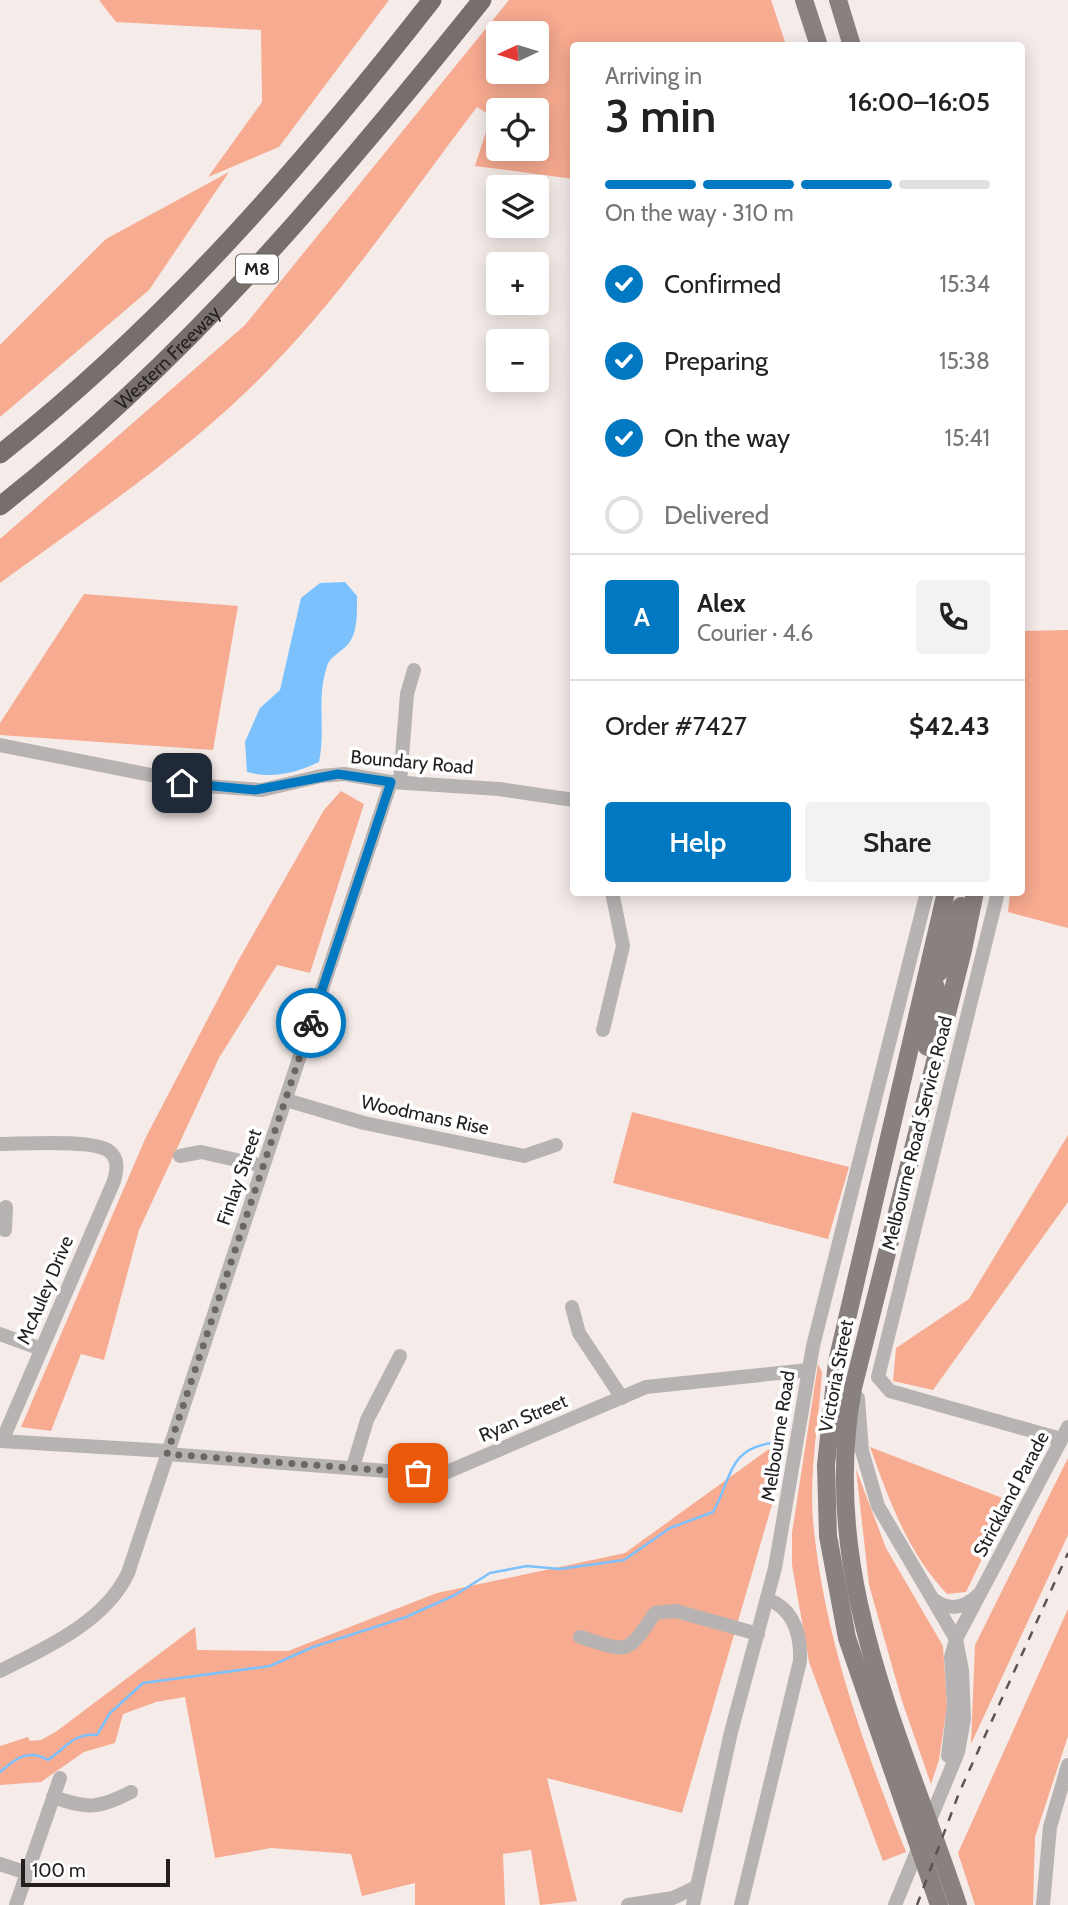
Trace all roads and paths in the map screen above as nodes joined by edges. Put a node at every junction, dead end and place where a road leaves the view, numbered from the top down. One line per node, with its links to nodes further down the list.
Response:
1 (432, 0): 7 (highway, Western Freeway / M8)
2 (482, 0): 8 (highway, Western Freeway / M8)
3 (804, 0): 5 (main road)
4 (838, 0): 6 (main road)
5 (818, 42)
6 (851, 42)
7 (0, 454)
8 (0, 506)
9 (414, 670): 11 (street, Finlay Street)
10 (0, 745): 11 (street, Boundary Road)
11 (396, 782): 12 (street, Boundary Road); 21 (street, Finlay Street)
12 (570, 799)
13 (613, 896): 20 (street)
14 (927, 896): 19 (street, Melbourne Road)
15 (945, 896): 19 (main road, Victoria Street)
16 (963, 896): 19 (main road)
17 (974, 896): 26 (main road, Victoria Street)
18 (997, 896): 34 (street, Melbourne Road Service Road)
19 (918, 975): 26 (main road); 32 (street, Melbourne Road); 61 (main road, Victoria Street)
20 (603, 1030)
21 (286, 1100): 23 (street, Woodmans Rise); 25 (street, Finlay Street)
22 (0, 1144): 30 (street, McAuley Drive)
23 (556, 1144)
24 (180, 1156): 25 (street)
25 (263, 1166): 36 (street, Finlay Street)
26 (874, 1296): 29 (main road, Victoria Street)
27 (572, 1307): 33 (street)
28 (0, 1334): 30 (street)
29 (862, 1348): 39 (street); 55 (main road, Victoria Street)
30 (41, 1349): 35 (street, McAuley Drive)
31 (400, 1356): 37 (street)
32 (808, 1370): 33 (street, Ryan Street); 40 (street, Melbourne Road)
33 (622, 1398): 37 (street, Ryan Street)
34 (1065, 1433): 38 (street, Strickland Parade)
35 (1, 1441): 36 (street, Ryan Street)
36 (167, 1453): 37 (street, Ryan Street); 45 (street, Finlay Street)
37 (353, 1467)
38 (985, 1584): 39 (street); 43 (street, Strickland Parade); 44 (street, Strickland Parade)
39 (928, 1593): 43 (street)
40 (767, 1599): 41 (street, Melbourne Road); 59 (street)
41 (758, 1634): 42 (street); 53 (street, Melbourne Road)
42 (580, 1637)
43 (956, 1639): 44 (street, Strickland Parade); 50 (street, Strickland Parade)
44 (962, 1670): 50 (street, Strickland Parade)
45 (0, 1671)
46 (1068, 1765): 62 (street)
47 (60, 1778): 49 (street)
48 (131, 1792): 49 (street)
49 (53, 1797): 52 (street)
50 (937, 1802): 60 (street, Strickland Parade)
51 (0, 1864): 52 (street)
52 (27, 1873): 56 (street)
53 (696, 1887): 54 (street); 58 (street, Melbourne Road)
54 (672, 1902): 57 (street)
55 (957, 1904)
56 (16, 1905)
57 (628, 1905)
58 (693, 1905)
59 (741, 1905)
60 (895, 1905)
61 (939, 1905)
62 (1043, 1905)

